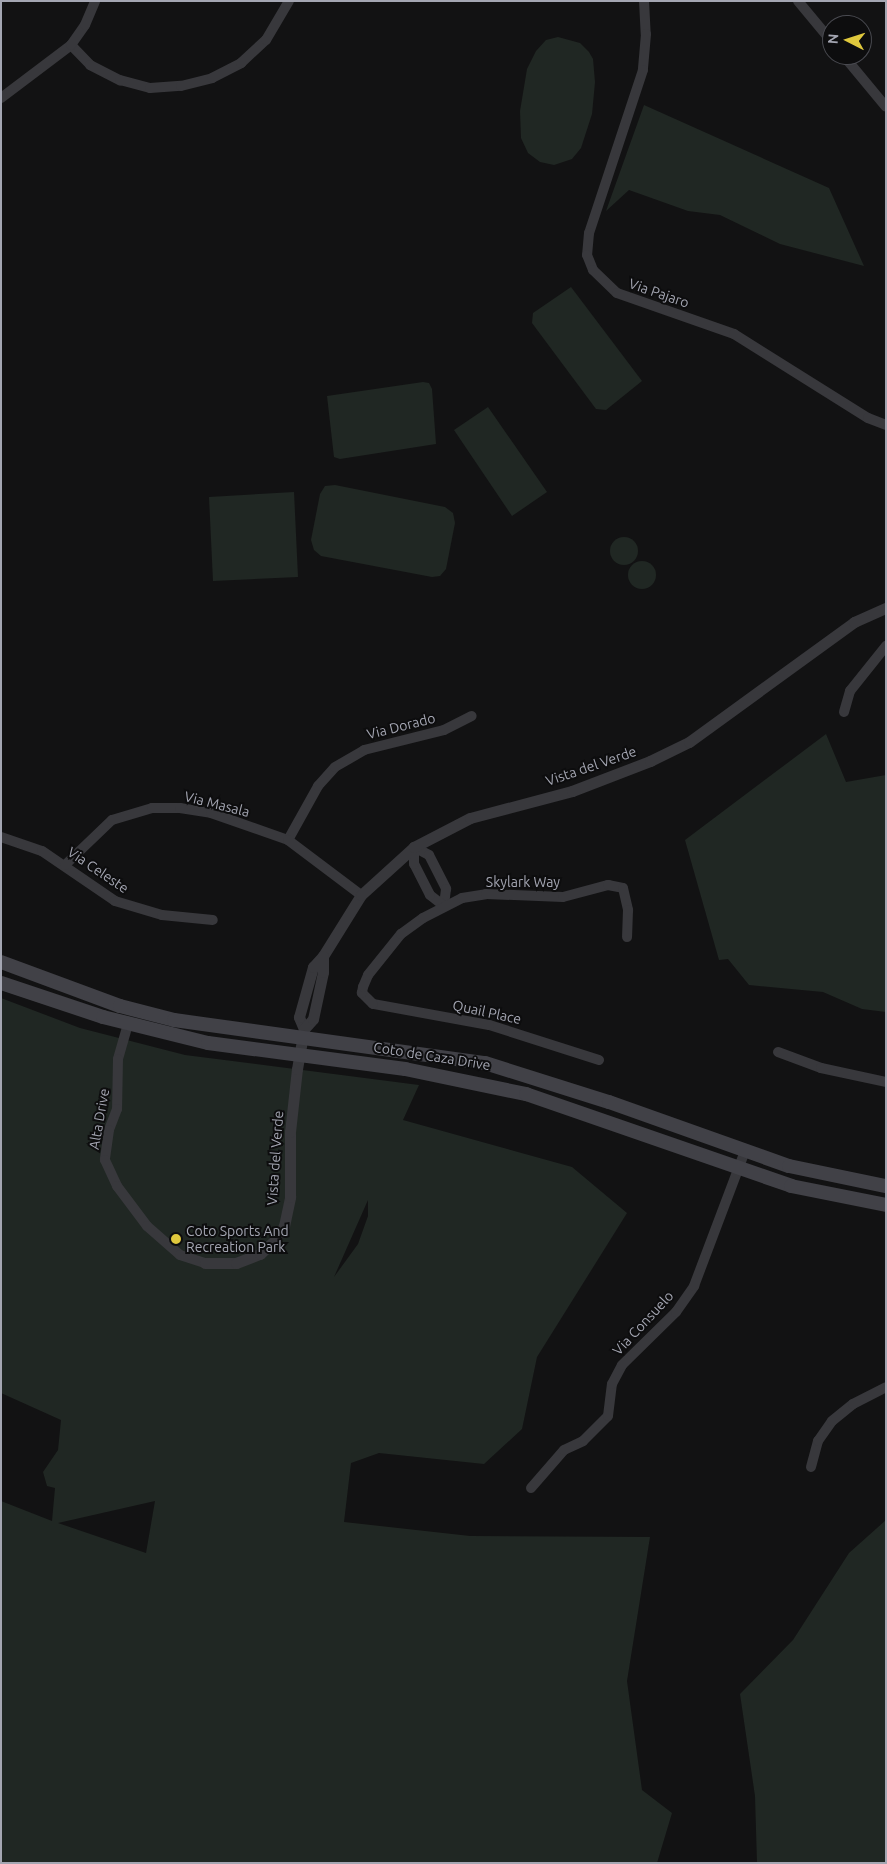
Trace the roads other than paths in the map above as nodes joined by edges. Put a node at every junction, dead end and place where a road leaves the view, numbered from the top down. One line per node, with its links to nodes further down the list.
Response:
1 (95, 1): 6 (street)
2 (289, 1): 6 (street)
3 (644, 1): 10 (street, Via Pajaro)
4 (798, 1): 5 (street)
5 (822, 30)
6 (71, 45): 8 (street)
7 (851, 65): 9 (street)
8 (1, 98)
9 (886, 107)
10 (886, 424)
11 (886, 608): 17 (street, Vista del Verde)
12 (886, 646): 13 (street)
13 (844, 712)
14 (472, 716): 16 (street, Via Dorado)
15 (1, 837): 18 (street, Via Celeste)
16 (288, 840): 18 (street, Via Masala); 19 (street, Via Masala)
17 (414, 847): 19 (street, Vista del Verde); 20 (street); 20 (street)
18 (65, 865): 21 (street, Via Celeste)
19 (361, 895): 27 (street, Vista del Verde)
20 (444, 906): 22 (street, Skylark Way); 25 (street, Skylark Way)
21 (212, 920)
22 (627, 937)
23 (1, 962): 27 (main road, Coto de Caza Drive)
24 (1, 983): 26 (main road, Coto de Caza Drive)
25 (367, 1000): 30 (street, Quail Place)
26 (128, 1024): 29 (main road, Coto de Caza Drive); 36 (street, Alta Drive)
27 (303, 1034): 29 (street, Vista del Verde); 32 (main road, Coto de Caza Drive)
28 (778, 1052): 31 (street)
29 (299, 1056): 33 (main road, Coto de Caza Drive); 36 (street, Vista del Verde)
30 (599, 1060)
31 (886, 1082)
32 (745, 1151): 33 (street, Via Consuelo); 34 (main road, Coto de Caza Drive)
33 (738, 1169): 35 (main road, Coto de Caza Drive); 39 (street, Via Consuelo)
34 (886, 1186)
35 (886, 1205)
36 (205, 1263)
37 (886, 1387): 38 (street)
38 (811, 1467)
39 (531, 1488)

